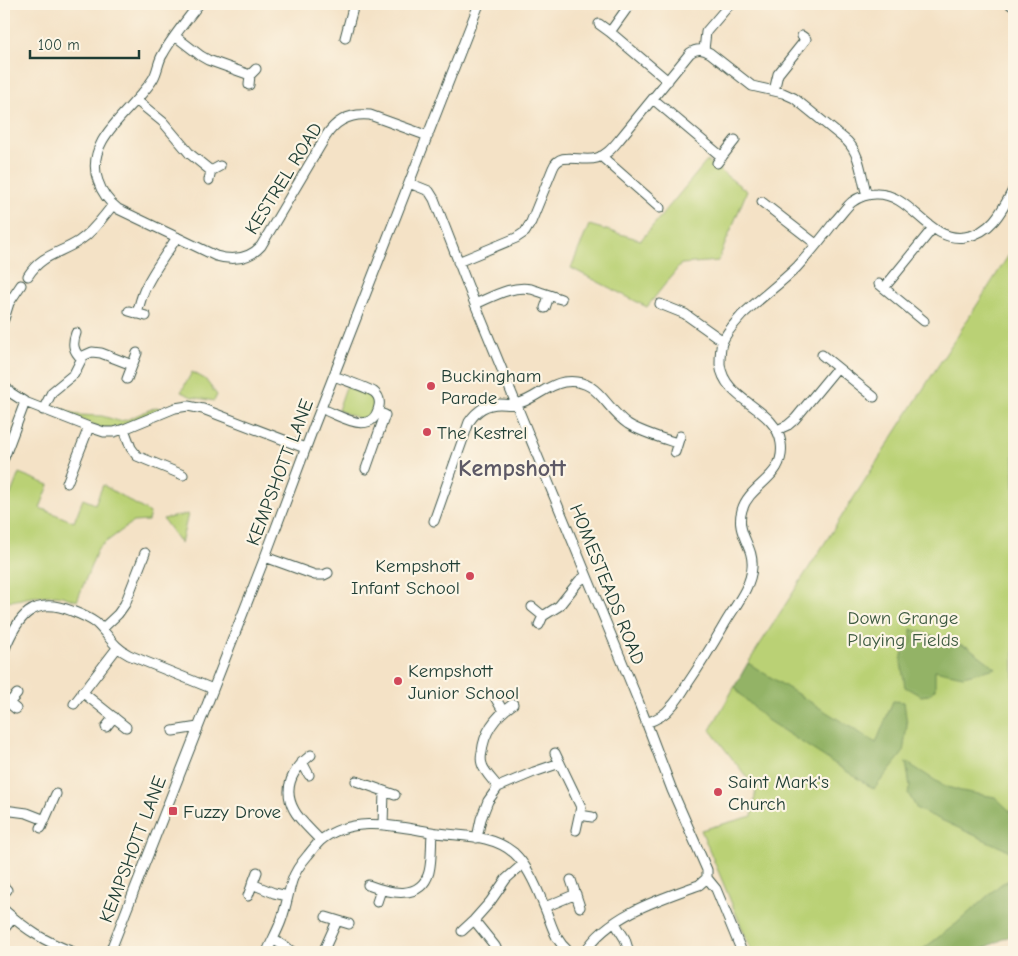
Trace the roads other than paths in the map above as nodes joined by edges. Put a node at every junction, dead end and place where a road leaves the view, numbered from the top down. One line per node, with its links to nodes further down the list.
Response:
1 (199, 4): 10 (street, KESTREL ROAD)
2 (354, 4): 12 (street)
3 (479, 4): 19 (street, KEMPSHOTT LANE)
4 (630, 4): 9 (street)
5 (730, 4): 13 (street)
6 (1010, 4): 7 (street)
7 (1014, 7)
8 (599, 24): 9 (street)
9 (610, 32): 14 (street)
10 (175, 36): 15 (street); 18 (street, KESTREL ROAD)
11 (802, 36): 16 (street)
12 (345, 39)
13 (704, 50): 14 (street); 16 (street)
14 (668, 81): 17 (street)
15 (249, 85)
16 (774, 91): 25 (street)
17 (652, 99): 20 (street); 21 (street)
18 (136, 100): 22 (street); 27 (street, KESTREL ROAD)
19 (428, 136): 23 (street, KEMPSHOTT LANE); 30 (street, KESTREL ROAD)
20 (735, 140)
21 (601, 156): 28 (street); 32 (street)
22 (220, 166)
23 (409, 183): 32 (street, HOMESTEADS ROAD); 50 (street, KEMPSHOTT LANE)
24 (1014, 188): 29 (street)
25 (867, 195): 29 (street); 31 (street)
26 (762, 201): 31 (street)
27 (113, 205): 30 (street, KESTREL ROAD); 33 (street)
28 (661, 208)
29 (933, 228): 42 (street)
30 (177, 238): 40 (street)
31 (816, 244): 44 (street)
32 (458, 262): 37 (street, HOMESTEADS ROAD)
33 (28, 276)
34 (21, 286): 41 (street)
35 (549, 296): 36 (street); 37 (street); 38 (street)
36 (561, 300)
37 (475, 304): 55 (street, HOMESTEADS ROAD)
38 (545, 308)
39 (663, 308): 44 (street)
40 (146, 316)
41 (4, 319)
42 (924, 322)
43 (76, 333): 47 (street)
44 (723, 341): 61 (street)
45 (137, 353): 48 (street)
46 (822, 355): 49 (street)
47 (82, 358): 48 (street); 56 (street)
48 (132, 365): 51 (street)
49 (837, 368): 53 (street); 61 (street)
50 (334, 376): 58 (street); 63 (street, KEMPSHOTT LANE)
51 (127, 379)
52 (4, 385): 54 (street)
53 (868, 396)
54 (25, 402): 56 (street); 64 (street)
55 (517, 404): 62 (street); 70 (street); 74 (street, HOMESTEADS ROAD)
56 (44, 410): 59 (street)
57 (327, 411): 58 (street)
58 (377, 412): 65 (street)
59 (89, 427): 60 (street); 69 (street)
60 (124, 429): 63 (street); 66 (street)
61 (777, 430): 91 (street)
62 (677, 444)
63 (306, 448): 72 (street, KEMPSHOTT LANE)
64 (4, 458)
65 (366, 469)
66 (171, 471): 67 (street); 68 (street)
67 (183, 475)
68 (168, 481)
69 (67, 483)
70 (434, 521)
71 (145, 553): 78 (street)
72 (265, 557): 73 (street); 82 (street, KEMPSHOTT LANE)
73 (328, 573)
74 (586, 576): 76 (street); 91 (street, HOMESTEADS ROAD)
75 (532, 607): 76 (street)
76 (543, 616): 77 (street)
77 (539, 625)
78 (102, 629): 79 (street); 80 (street)
79 (6, 636): 81 (street)
80 (117, 648): 82 (street); 83 (street)
81 (4, 651)
82 (212, 689): 94 (street, KEMPSHOTT LANE)
83 (82, 692): 87 (street); 90 (street)
84 (17, 694): 86 (street)
85 (496, 699): 89 (street)
86 (10, 704)
87 (74, 704)
88 (513, 704): 89 (street)
89 (503, 711): 102 (street)
90 (114, 717): 92 (street); 93 (street)
91 (646, 723): 116 (street, HOMESTEADS ROAD)
92 (106, 727)
93 (126, 727)
94 (198, 727): 95 (street); 138 (street, KEMPSHOTT LANE)
95 (173, 731)
96 (555, 752): 99 (street)
97 (311, 755): 98 (street)
98 (302, 762): 100 (street); 113 (street)
99 (560, 764): 102 (street); 107 (street)
100 (309, 775)
101 (356, 781): 103 (street)
102 (498, 787): 112 (street)
103 (384, 792): 105 (street); 109 (street)
104 (56, 794): 106 (street)
105 (395, 795)
106 (4, 810)
107 (580, 816): 108 (street); 110 (street)
108 (592, 817)
109 (383, 825): 111 (street); 113 (street)
110 (576, 830)
111 (432, 833): 112 (street); 120 (street)
112 (477, 838): 114 (street)
113 (320, 840): 123 (street)
114 (523, 864): 125 (street); 130 (street)
115 (257, 872): 118 (street)
116 (707, 878): 132 (street); 146 (street, HOMESTEADS ROAD)
117 (571, 880): 121 (street)
118 (252, 884): 122 (street); 123 (street)
119 (368, 886): 120 (street)
120 (381, 890): 124 (street)
121 (576, 894): 125 (street); 126 (street)
122 (248, 896)
123 (288, 896): 136 (street)
124 (378, 902)
125 (545, 907): 143 (street)
126 (580, 907)
127 (4, 910): 129 (street)
128 (326, 917): 131 (street)
129 (13, 918): 134 (street); 137 (street)
130 (474, 920): 135 (street); 142 (street)
131 (337, 921): 133 (street); 141 (street)
132 (615, 923): 144 (street); 145 (street)
133 (349, 924)
134 (4, 929)
135 (462, 930)
136 (273, 939): 139 (street); 140 (street)
137 (73, 952)
138 (110, 952)
139 (267, 952)
140 (293, 952)
141 (323, 952)
142 (498, 952)
143 (569, 952)
144 (585, 952)
145 (629, 952)
146 (742, 952)

